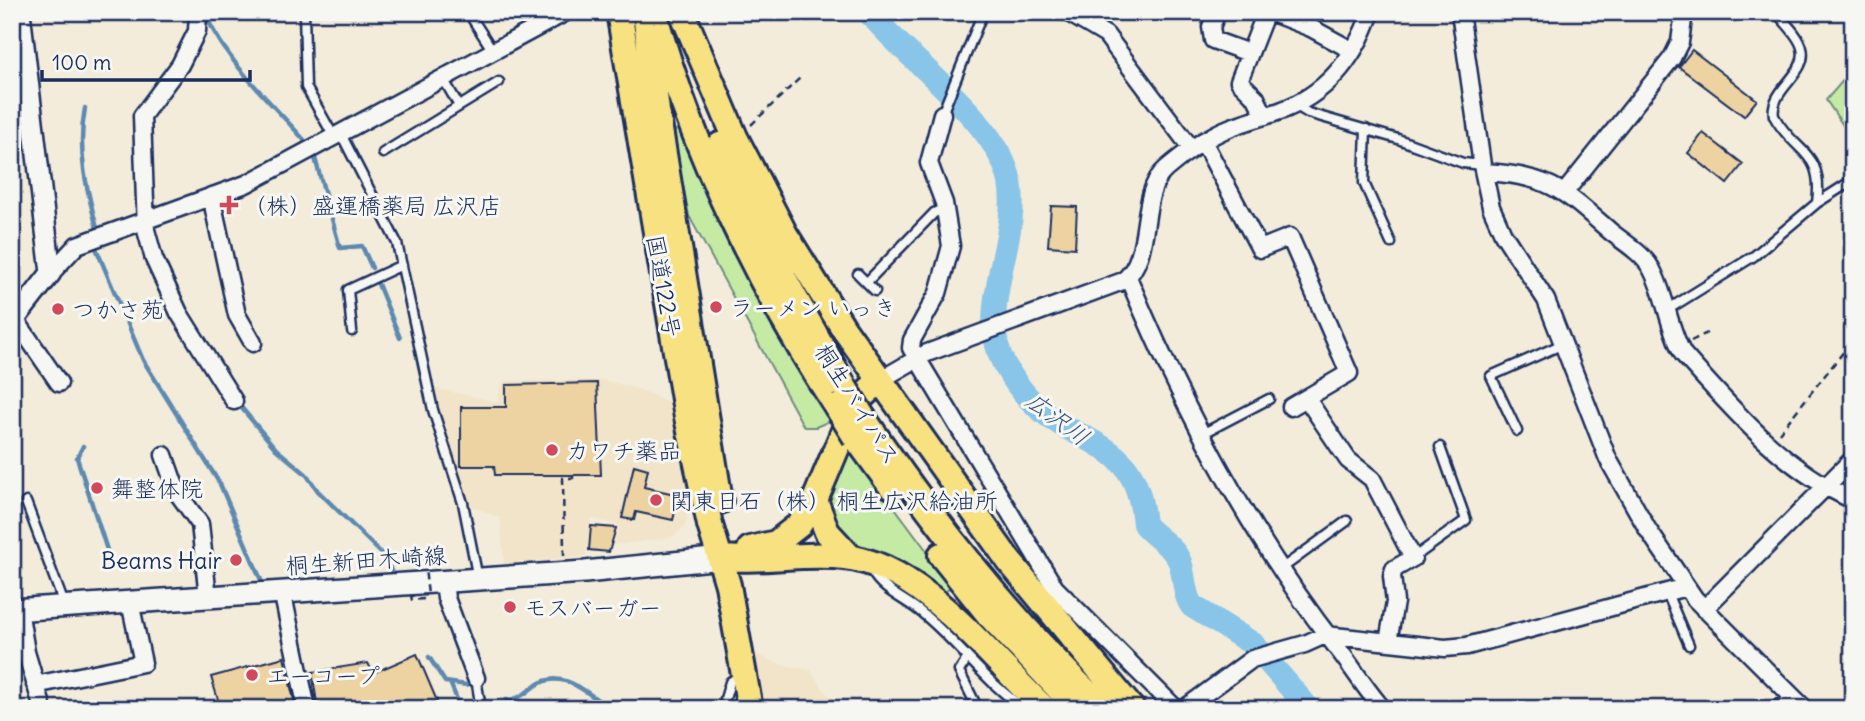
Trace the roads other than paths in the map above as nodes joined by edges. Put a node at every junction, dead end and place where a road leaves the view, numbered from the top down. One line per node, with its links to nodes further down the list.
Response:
1 (20, 12): 23 (street)
2 (198, 12): 42 (street)
3 (304, 12): 33 (lane)
4 (468, 12): 21 (lane)
5 (566, 12): 21 (street)
6 (619, 12): 26 (highway, 国道122号)
7 (629, 12): 26 (highway)
8 (645, 12): 73 (highway, 国道122号)
9 (654, 12): 30 (highway, 桐生バイパス)
10 (672, 12): 30 (highway, 桐生バイパス)
11 (682, 12): 56 (highway)
12 (983, 12): 29 (lane)
13 (1068, 12): 34 (street)
14 (1217, 12): 22 (street)
15 (1268, 12): 20 (street); 22 (street)
16 (1371, 12): 20 (street)
17 (1460, 12): 36 (street)
18 (1684, 12): 38 (street)
19 (1776, 12): 40 (lane)
20 (1353, 51): 27 (street)
21 (494, 52): 24 (street)
22 (1249, 53): 31 (street)
23 (20, 74): 45 (street)
24 (444, 80): 28 (lane); 33 (street)
25 (499, 82): 28 (lane)
26 (633, 103): 73 (highway, 国道122号)
27 (1295, 105): 31 (street); 32 (lane)
28 (459, 106): 35 (lane)
29 (945, 109): 41 (street)
30 (697, 113): 62 (highway, 桐生バイパス, bridge)
31 (1265, 116): 34 (street)
32 (1366, 129): 36 (lane); 43 (lane)
33 (338, 136): 39 (street); 44 (lane)
34 (1197, 145): 47 (street); 59 (street)
35 (383, 153)
36 (1483, 168): 38 (street); 54 (street)
37 (1853, 180): 40 (lane)
38 (1565, 192): 50 (street)
39 (211, 196): 42 (street); 53 (street)
40 (1817, 203): 50 (lane)
41 (945, 208): 48 (lane); 55 (street)
42 (146, 220): 45 (street); 60 (street)
43 (1391, 243)
44 (402, 265): 52 (lane); 77 (lane)
45 (51, 273): 51 (street)
46 (858, 274): 48 (lane)
47 (1128, 277): 55 (street); 64 (street)
48 (867, 282): 49 (lane)
49 (875, 290)
50 (1667, 310): 68 (street)
51 (14, 321): 57 (street)
52 (352, 331)
53 (254, 343)
54 (1563, 344): 63 (lane); 79 (street)
55 (917, 357): 56 (street); 106 (street)
56 (880, 380): 69 (highway); 105 (highway)
57 (59, 383)
58 (1269, 399): 64 (lane)
59 (1307, 399): 61 (street); 74 (street)
60 (234, 401)
61 (1292, 407)
62 (860, 429): 103 (highway, 桐生バイパス); 104 (highway, 桐生バイパス)
63 (1517, 431)
64 (1200, 435): 76 (street)
65 (1440, 447): 74 (lane)
66 (164, 455): 82 (street)
67 (1853, 459): 68 (street)
68 (1824, 488): 70 (street); 86 (street)
69 (815, 500): 73 (highway); 75 (highway)
70 (1853, 500)
71 (26, 502): 84 (lane)
72 (1347, 521): 76 (lane)
73 (722, 558): 75 (highway); 77 (main road, 桐生新田木崎線); 91 (highway, 国道122号)
74 (1413, 558): 88 (street)
75 (861, 560): 90 (lane); 102 (highway)
76 (1281, 569): 87 (street)
77 (478, 579): 78 (main road, 桐生新田木崎線)
78 (444, 582): 80 (main road, 桐生新田木崎線); 92 (street)
79 (1686, 587): 81 (street); 86 (street)
80 (282, 591): 82 (main road, 桐生新田木崎線); 96 (street)
81 (1667, 593): 88 (street); 89 (lane)
82 (208, 597): 83 (main road, 桐生新田木崎線)
83 (130, 602): 84 (main road, 桐生新田木崎線); 93 (street)
84 (64, 606): 85 (main road, 桐生新田木崎線)
85 (16, 609): 93 (street)
86 (1704, 609): 94 (street)
87 (1325, 635): 88 (street); 107 (street); 108 (street)
88 (1388, 642)
89 (1689, 645)
90 (967, 659): 100 (lane); 101 (lane)
91 (745, 674): 98 (lane); 99 (highway, 国道122号)
92 (476, 678): 97 (lane)
93 (35, 685): 95 (street)
94 (1791, 695): 109 (lane); 110 (street)
95 (43, 709)
96 (307, 709)
97 (481, 709)
98 (722, 709)
99 (750, 709)
100 (978, 709)
101 (1024, 709)
102 (1045, 709)
103 (1078, 709)
104 (1104, 709)
105 (1132, 709)
106 (1176, 709)
107 (1184, 709)
108 (1382, 709)
109 (1765, 709)
110 (1805, 709)

